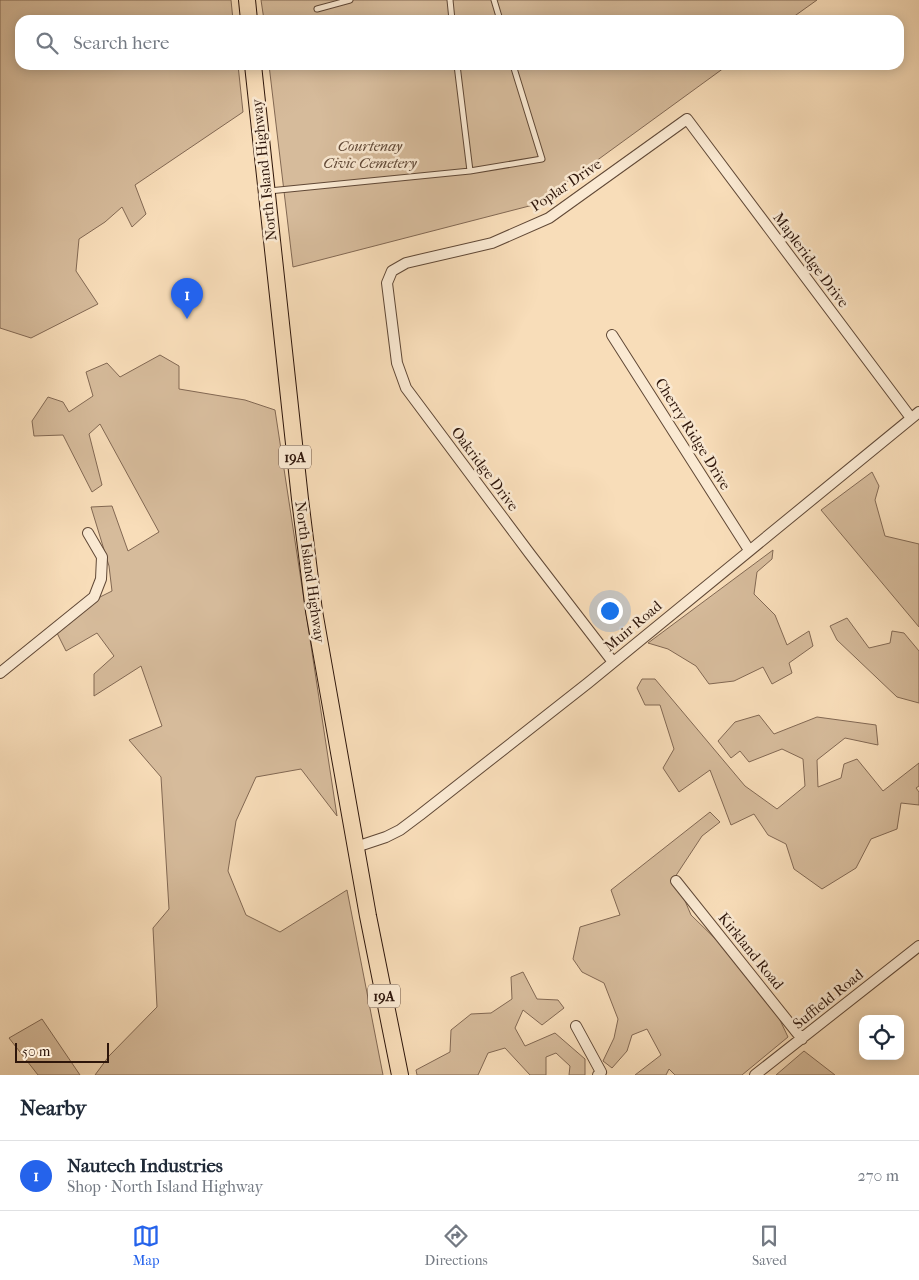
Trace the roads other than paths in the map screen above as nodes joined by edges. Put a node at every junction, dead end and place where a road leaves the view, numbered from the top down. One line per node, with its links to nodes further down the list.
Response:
1 (247, 0): 6 (main road)
2 (350, 0): 5 (lane)
3 (450, 0): 7 (lane)
4 (494, 0): 8 (lane)
5 (317, 9)
6 (248, 15)
7 (452, 15)
8 (498, 15)
9 (254, 70): 14 (main road, North Island Highway / 19A)
10 (459, 70): 13 (lane)
11 (515, 70): 13 (lane)
12 (687, 119): 15 (street, Poplar Drive); 17 (street, Mapleridge Drive)
13 (470, 171): 14 (lane)
14 (266, 191): 22 (main road, North Island Highway / 19A)
15 (392, 271): 20 (street, Oakridge Drive)
16 (612, 334): 19 (street, Cherry Ridge Drive)
17 (915, 415): 19 (street, Muir Road)
18 (88, 532): 21 (street)
19 (749, 550): 20 (street, Muir Road)
20 (613, 662): 22 (street, Muir Road)
21 (0, 673)
22 (356, 847): 27 (main road, North Island Highway / 19A)
23 (676, 881): 26 (street, Kirkland Road)
24 (919, 946): 26 (street, Suffield Road)
25 (576, 1026): 28 (street)
26 (802, 1039): 29 (street, Suffield Road)
27 (400, 1075)
28 (598, 1075)
29 (755, 1075)

